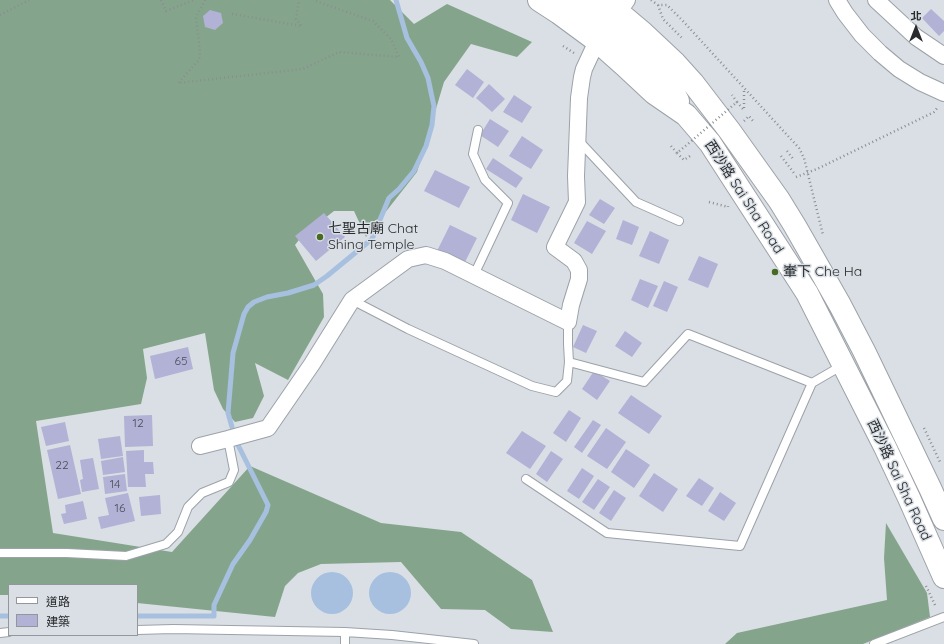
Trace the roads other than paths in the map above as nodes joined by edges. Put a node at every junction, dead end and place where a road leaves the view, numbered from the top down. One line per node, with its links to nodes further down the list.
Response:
1 (539, 0): 6 (main road, 西沙路 Sai Sha Road)
2 (570, 0): 6 (main road)
3 (599, 0): 6 (main road, 西沙路 Sai Sha Road)
4 (837, 0): 8 (street)
5 (876, 0): 7 (street)
6 (612, 20): 10 (street); 16 (main road, 西沙路 Sai Sha Road); 21 (main road, 西沙路 Sai Sha Road)
7 (944, 56)
8 (942, 99)
9 (478, 130): 12 (lane)
10 (577, 139): 11 (lane); 14 (street)
11 (679, 221)
12 (474, 275): 13 (street); 14 (street)
13 (352, 300): 15 (lane); 18 (street)
14 (568, 322): 15 (lane)
15 (569, 362): 17 (lane)
16 (844, 364): 17 (lane); 23 (main road, 西沙路 Sai Sha Road)
17 (812, 383): 20 (lane)
18 (228, 439): 19 (street); 22 (lane)
19 (200, 446)
20 (526, 479)
21 (944, 519)
22 (0, 553)
23 (944, 577)
24 (944, 617): 29 (lane)
25 (138, 630): 26 (lane)
26 (345, 632): 27 (lane); 28 (lane)
27 (345, 644)
28 (474, 644)
29 (874, 644)

